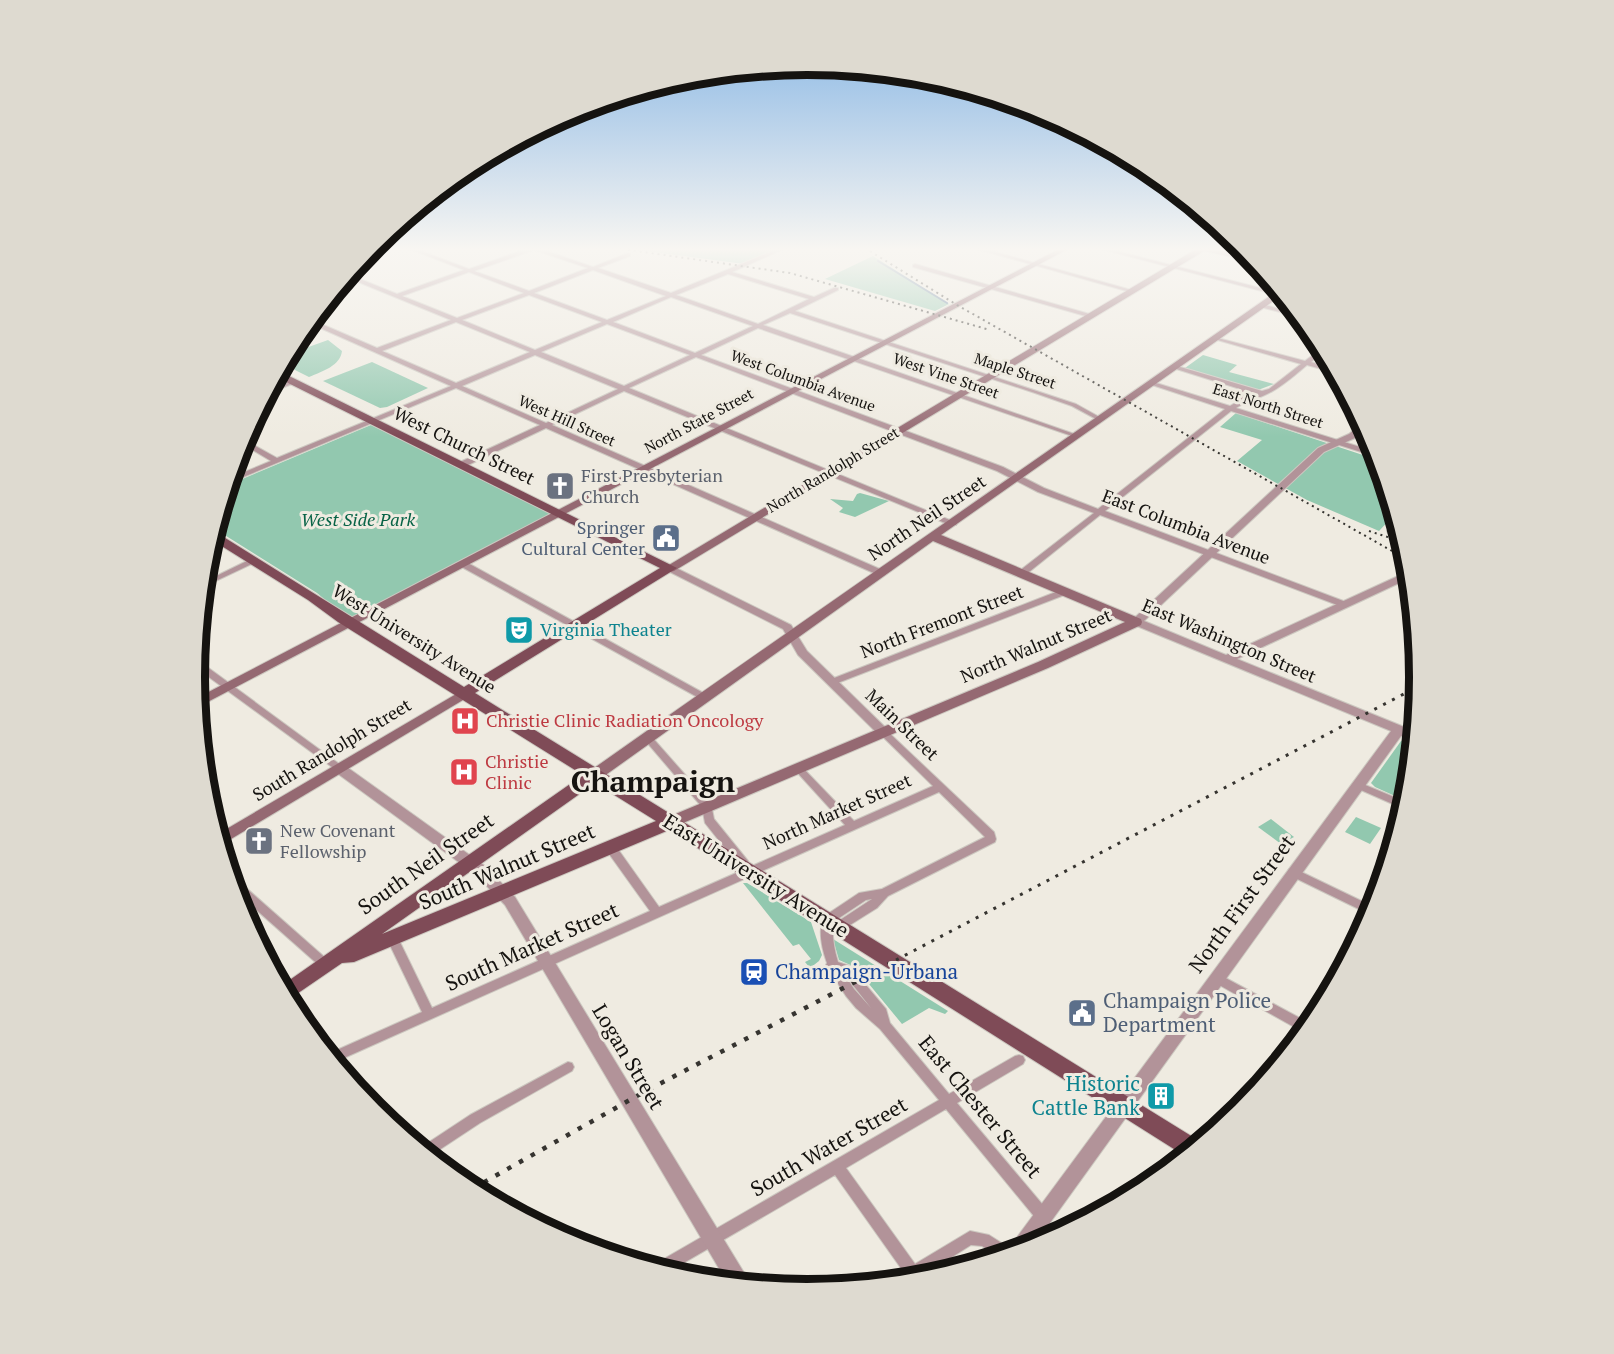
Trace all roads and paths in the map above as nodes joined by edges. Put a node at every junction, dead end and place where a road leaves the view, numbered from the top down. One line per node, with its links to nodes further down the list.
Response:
1 (434, 311): 12 (street)
2 (480, 311): 12 (street)
3 (578, 311): 13 (street, West Columbia Avenue)
4 (633, 311): 13 (street)
5 (717, 311): 15 (street, West Vine Street)
6 (790, 311): 15 (street); 17 (street, Maple Street)
7 (945, 311): 17 (main road, North State Street)
8 (1078, 311): 11 (street)
9 (1098, 311): 11 (main road, North Randolph Street)
10 (1255, 311): 16 (main road, North Neil Street)
11 (1091, 315): 26 (main road, North Randolph Street)
12 (456, 320): 18 (street); 19 (street)
13 (607, 322): 19 (street); 20 (street, West Columbia Avenue)
14 (319, 325): 18 (street, West Hill Street)
15 (759, 326): 20 (street); 22 (street, West Vine Street)
16 (1216, 338): 23 (street); 24 (main road, North Neil Street)
17 (886, 342): 22 (main road, North State Street); 26 (street, Maple Street)
18 (376, 351): 31 (street, West Hill Street)
19 (535, 353): 31 (street); 33 (street)
20 (695, 355): 33 (street); 34 (street, West Columbia Avenue)
21 (1316, 356): 23 (street)
22 (854, 359): 34 (main road, North State Street); 36 (street, West Vine Street)
23 (1306, 363): 25 (street); 35 (street)
24 (1175, 368): 29 (main road, North Neil Street); 32 (street)
25 (1323, 368)
26 (989, 377): 36 (main road, North Randolph Street); 39 (street, Maple Street)
27 (285, 378): 28 (main road, West Church Street)
28 (294, 382): 30 (street); 40 (main road, West Church Street)
29 (1151, 383): 38 (street, East North Street); 39 (main road, North Neil Street)
30 (280, 387)
31 (456, 387): 40 (street); 41 (street, West Hill Street)
32 (1243, 388): 35 (street); 37 (street)
33 (623, 389): 41 (street); 42 (street)
34 (792, 391): 42 (main road, North State Street); 43 (street, West Columbia Avenue)
35 (1264, 394): 37 (street)
36 (958, 395): 43 (main road, North Randolph Street); 45 (street, West Vine Street)
37 (1243, 401): 38 (street)
38 (1229, 409): 46 (street, East North Street); 55 (street)
39 (1100, 419): 45 (main road, North Neil Street)
40 (372, 421): 49 (street); 50 (main road, West Church Street)
41 (545, 426): 50 (street); 51 (street, West Hill Street)
42 (721, 429): 51 (main road, North State Street); 52 (street)
43 (899, 431): 52 (main road, North Randolph Street); 54 (street, West Columbia Avenue)
44 (1356, 432): 46 (street, North Walnut Street)
45 (1077, 436): 54 (main road, North Neil Street)
46 (1336, 442): 48 (street, East North Street); 61 (street, North Walnut Street)
47 (251, 446): 49 (street)
48 (1364, 450)
49 (277, 461): 53 (street)
50 (461, 465): 56 (main road, West Church Street)
51 (643, 470): 56 (main road, North State Street); 57 (street, West Hill Street)
52 (829, 473): 57 (main road, North Randolph Street); 58 (street)
53 (239, 477)
54 (1018, 477): 55 (street, East Columbia Avenue); 58 (main road, North Neil Street)
55 (1099, 512): 61 (street, East Columbia Avenue); 66 (street)
56 (560, 514): 63 (main road, North State Street); 64 (main road, West Church Street)
57 (754, 518): 64 (main road, North Randolph Street); 65 (street, West Hill Street)
58 (953, 523): 59 (main road, North Neil Street)
59 (932, 536): 65 (main road, North Neil Street); 66 (main road, East Washington Street)
60 (222, 540): 62 (main road, West University Avenue)
61 (1209, 553): 70 (street, East Columbia Avenue); 71 (street, North Walnut Street)
62 (254, 561): 68 (street); 72 (main road, West University Avenue)
63 (463, 564): 72 (main road, North State Street); 73 (street)
64 (670, 568): 73 (main road, North Randolph Street); 74 (street, West Church Street)
65 (879, 572): 74 (main road, North Neil Street)
66 (1022, 574): 69 (main road, East Washington Street)
67 (1400, 578): 70 (street)
68 (213, 581)
69 (1064, 592): 71 (main road, East Washington Street); 77 (street, North Fremont Street)
70 (1343, 604): 75 (street)
71 (1136, 622): 75 (street, East Washington Street); 83 (main road, North Walnut Street)
72 (348, 624): 78 (main road, North State Street); 79 (main road, West University Avenue)
73 (575, 626): 79 (main road, North Randolph Street); 80 (street)
74 (792, 634): 77 (street, Main Street); 80 (main road, North Neil Street)
75 (1227, 659): 82 (street, East Washington Street)
76 (205, 670): 78 (street)
77 (832, 682): 83 (street, Main Street)
78 (228, 687): 81 (main road, North State Street); 86 (street)
79 (464, 694): 86 (main road, South Randolph Street); 88 (main road, West University Avenue)
80 (704, 697): 85 (main road, North Neil Street)
81 (206, 699)
82 (1398, 731): 84 (street, East Washington Street); 89 (street, North First Street)
83 (883, 732): 87 (main road, North Walnut Street); 90 (street, Main Street)
84 (1406, 734)
85 (647, 737): 88 (main road, North Neil Street); 92 (street)
86 (339, 768): 95 (main road, South Randolph Street); 97 (street, Logan Street)
87 (798, 768): 92 (main road, North Walnut Street); 94 (street)
88 (595, 775): 93 (main road, East University Avenue); 97 (main road, South Neil Street)
89 (1358, 785): 91 (street); 99 (street, North First Street)
90 (940, 787): 94 (street, North Market Street); 104 (street, Main Street)
91 (1395, 802)
92 (707, 806): 93 (main road, North Walnut Street); 98 (street)
93 (671, 822): 96 (main road, South Walnut Street); 98 (main road, East University Avenue)
94 (852, 826): 98 (street, North Market Street)
95 (227, 836)
96 (611, 848): 100 (main road, South Walnut Street); 103 (street)
97 (470, 863): 100 (street, Logan Street); 107 (main road, South Neil Street)
98 (749, 871): 103 (street, South Market Street); 104 (main road, East University Avenue)
99 (1293, 872): 102 (street); 108 (street, North First Street)
100 (504, 892): 105 (main road, South Walnut Street); 106 (street, Logan Street)
101 (246, 894): 107 (street)
102 (1363, 906)
103 (656, 912): 106 (street, South Market Street)
104 (832, 924): 115 (street, East Chester Street); 116 (main road, East University Avenue)
105 (393, 939): 107 (main road, South Walnut Street); 110 (street)
106 (547, 963): 110 (street, South Market Street); 122 (street, Logan Street)
107 (326, 965): 109 (main road, South Neil Street)
108 (1216, 978): 111 (street); 116 (street, North First Street)
109 (292, 988)
110 (429, 1015): 112 (street, South Market Street)
111 (1299, 1024)
112 (338, 1055)
113 (1019, 1060): 115 (street, South Water Street)
114 (568, 1067): 118 (street)
115 (949, 1101): 119 (street, South Water Street); 120 (street, East Chester Street)
116 (1123, 1105): 117 (main road, East University Avenue); 120 (street, North First Street)
117 (1186, 1145)
118 (432, 1148)
119 (837, 1167): 122 (street, South Water Street); 126 (street)
120 (1043, 1216): 121 (street, North First Street)
121 (1029, 1236)
122 (713, 1239): 124 (street, South Water Street); 127 (street, Logan Street)
123 (997, 1248): 125 (street)
124 (671, 1263)
125 (924, 1267)
126 (904, 1271)
127 (734, 1275)

